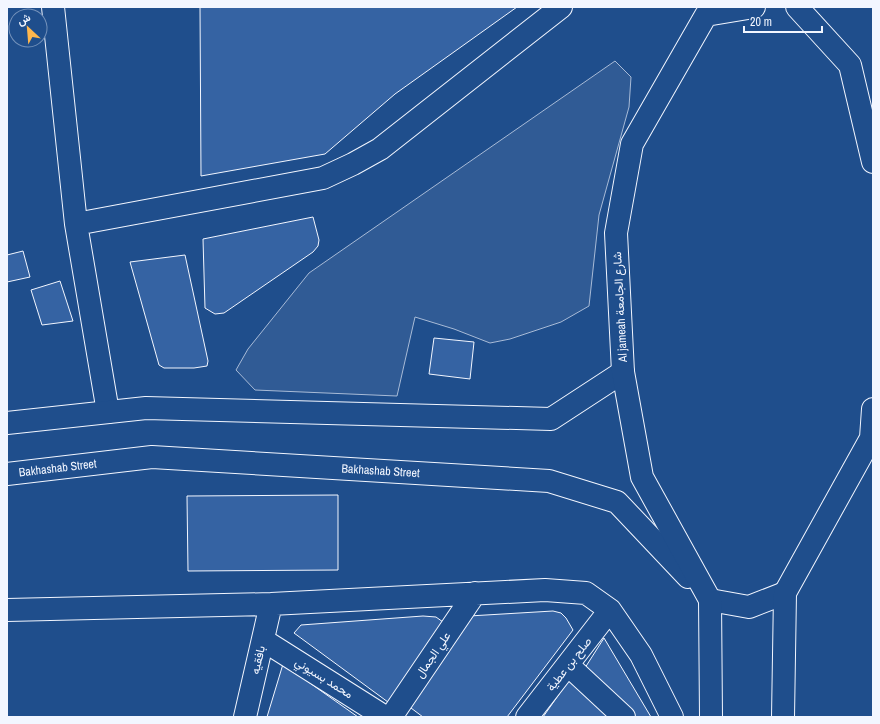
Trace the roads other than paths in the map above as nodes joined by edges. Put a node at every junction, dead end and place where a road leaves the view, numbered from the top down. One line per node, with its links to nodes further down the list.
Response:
1 (53, 7): 7 (main road)
2 (561, 7): 7 (main road)
3 (754, 7): 5 (main road, Al jameah شارع الجامعة)
4 (797, 7): 6 (main road)
5 (706, 11): 8 (main road, Al jameah شارع الجامعة)
6 (873, 162)
7 (76, 224): 10 (main road)
8 (623, 372): 10 (main road); 15 (main road, Al jameah شارع الجامعة)
9 (873, 408): 14 (main road)
10 (108, 412): 11 (main road)
11 (7, 423)
12 (7, 474): 15 (main road, Bakhashab Street)
13 (475, 593): 16 (main road); 18 (main road); 23 (main road, علي الجمال)
14 (785, 593): 15 (main road); 28 (main road)
15 (710, 600): 27 (main road, Al jameah شارع الجامعة)
16 (271, 604): 17 (main road); 19 (main road, بافقيه)
17 (7, 610)
18 (610, 610): 20 (main road, صلح بن عطية); 26 (main road)
19 (263, 640): 21 (main road, بافقيه); 22 (main road, محمد بسيوني)
20 (568, 664): 24 (main road, صلح بن عطية); 25 (main road)
21 (245, 717)
22 (386, 717)
23 (391, 717)
24 (527, 717)
25 (624, 717)
26 (672, 717)
27 (711, 717)
28 (784, 717)

